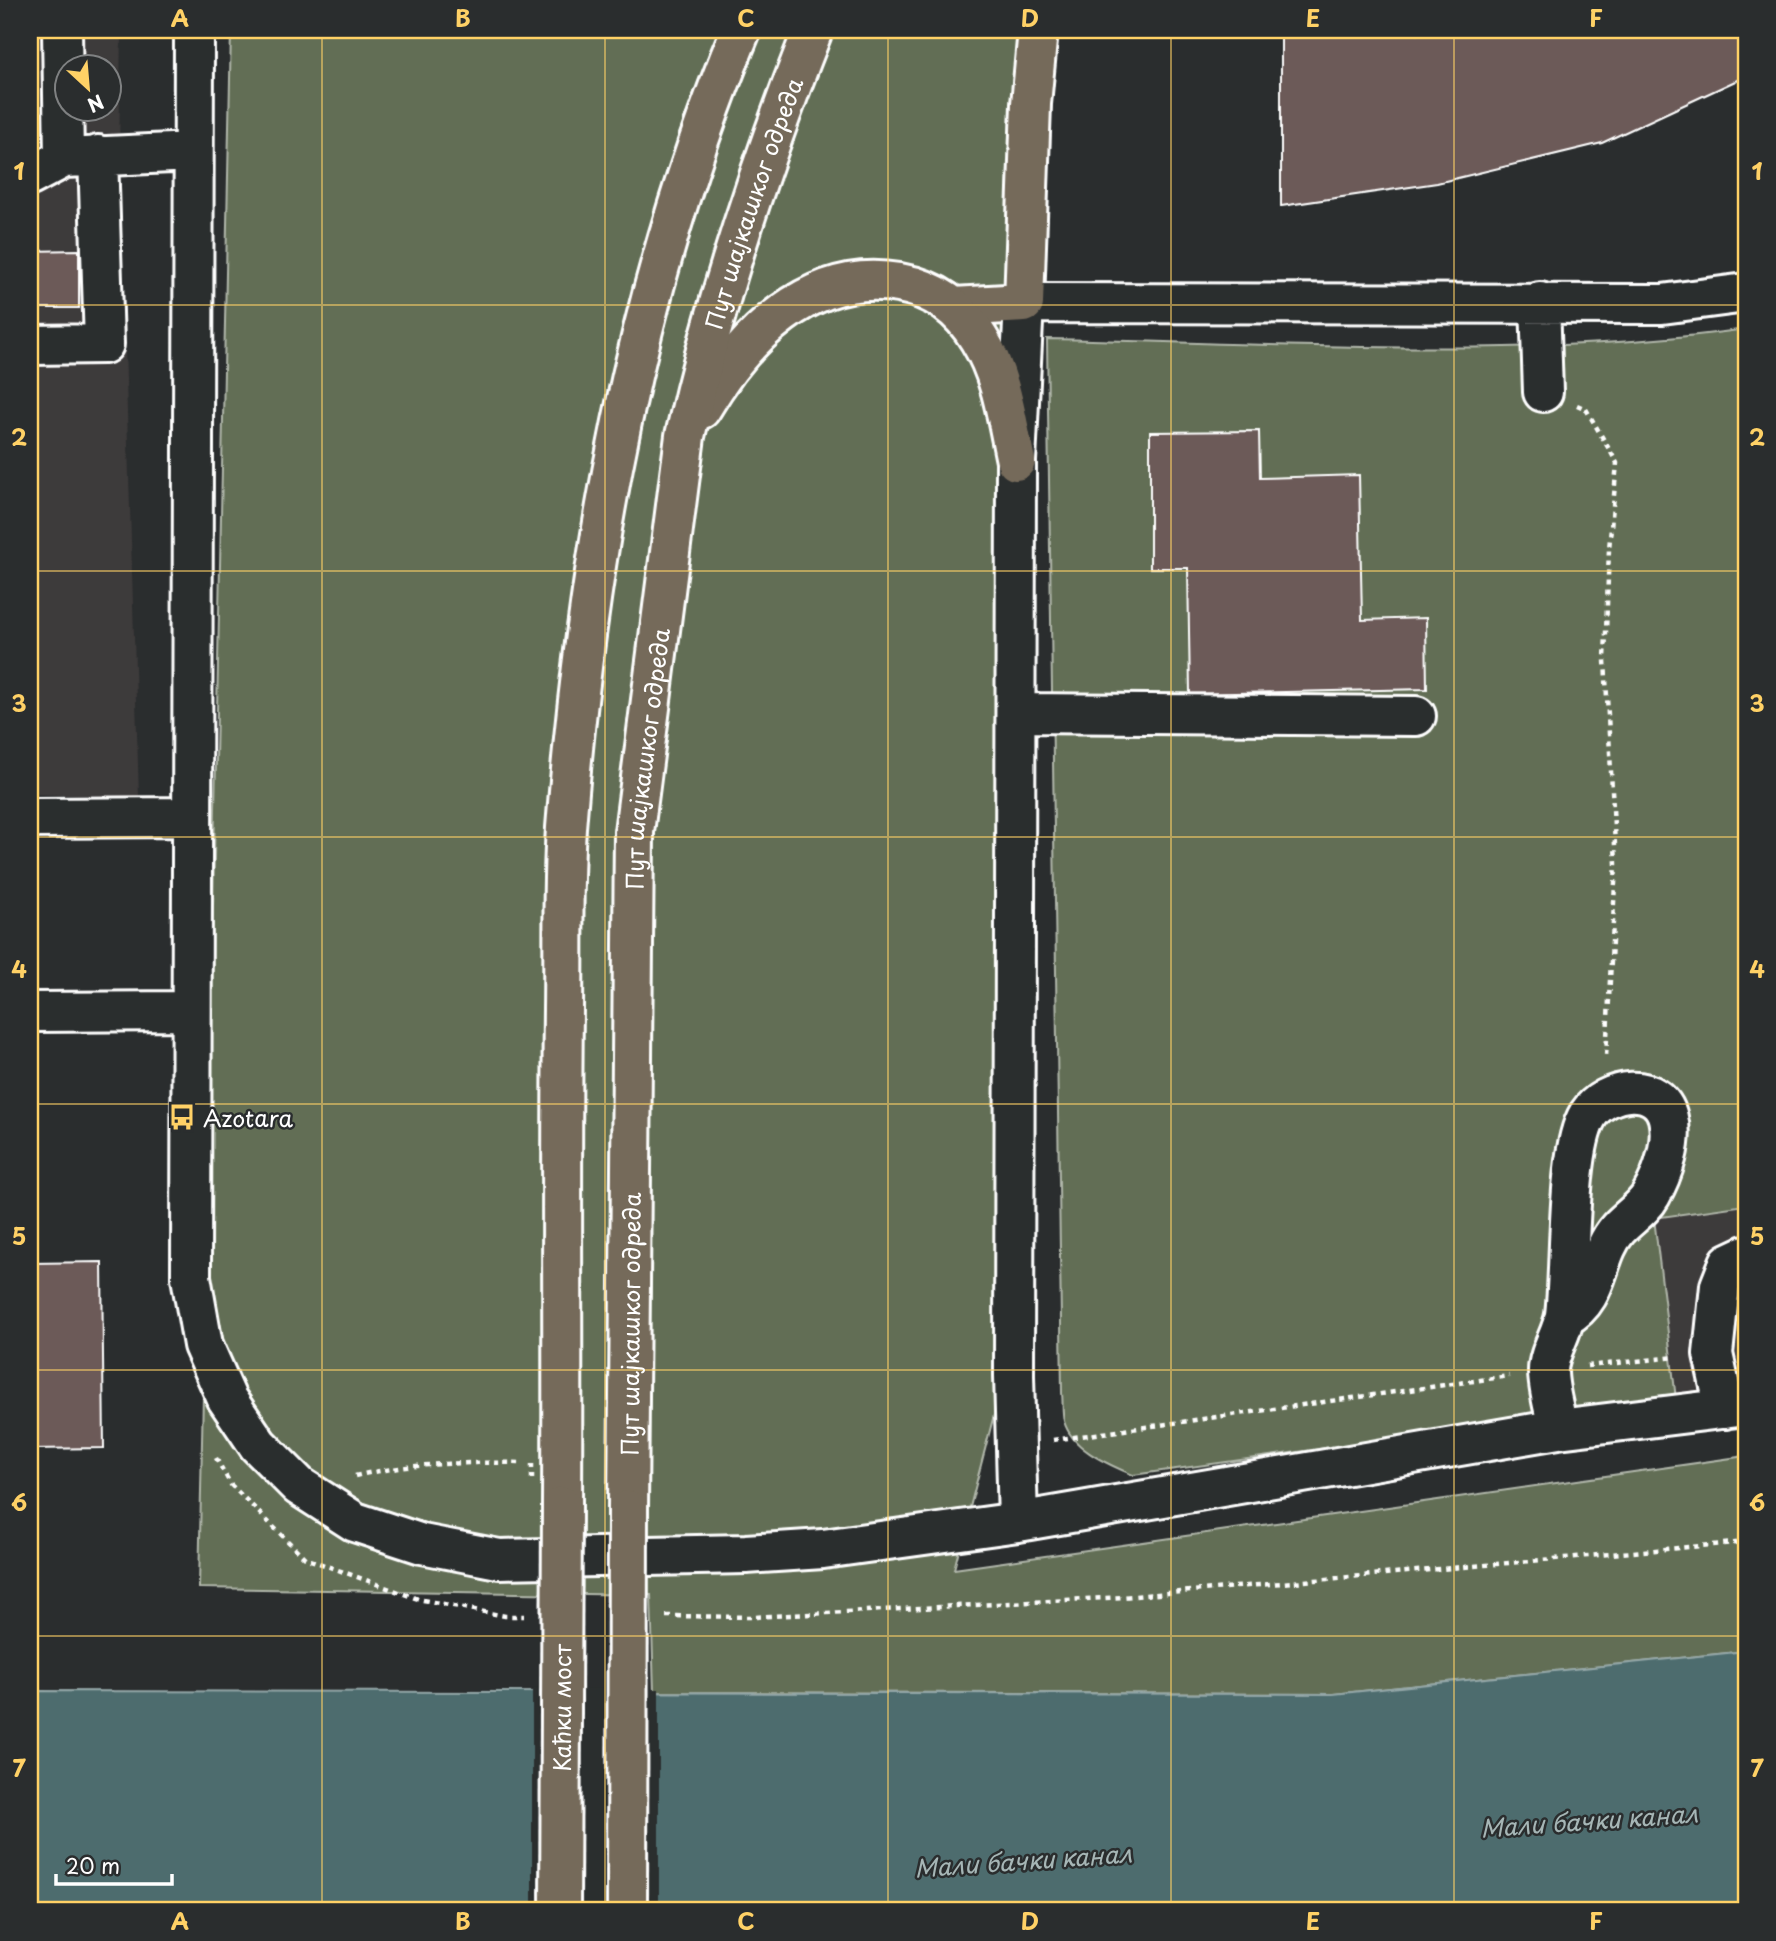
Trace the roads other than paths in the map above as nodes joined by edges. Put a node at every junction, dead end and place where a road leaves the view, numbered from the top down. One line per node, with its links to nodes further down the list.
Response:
1 (62, 30): 7 (street)
2 (194, 30): 6 (street)
3 (741, 30): 28 (main road, Каћки мост, bridge)
4 (813, 30): 15 (main road, Пут шајкашког одреда)
5 (1038, 30): 11 (main road)
6 (193, 152): 7 (street); 19 (street)
7 (81, 157): 8 (street); 13 (street)
8 (30, 176)
9 (1746, 293): 10 (street)
10 (1540, 302): 11 (street); 14 (street)
11 (1024, 303): 12 (main road); 16 (street)
12 (954, 307): 15 (main road); 16 (main road)
13 (30, 345)
14 (1543, 392)
15 (685, 436): 29 (main road, Пут шајкашког одреда, bridge)
16 (1016, 461): 17 (street)
17 (1016, 713): 18 (street); 27 (street)
18 (1416, 716)
19 (190, 817): 20 (street); 21 (street)
20 (30, 818)
21 (189, 1011): 22 (street); 27 (street)
22 (30, 1012)
23 (1746, 1255): 25 (street)
24 (1564, 1317): 24 (street); 26 (street)
25 (1736, 1408): 26 (street)
26 (1558, 1429): 27 (street)
27 (1018, 1522)
28 (560, 1911)
29 (627, 1911)

